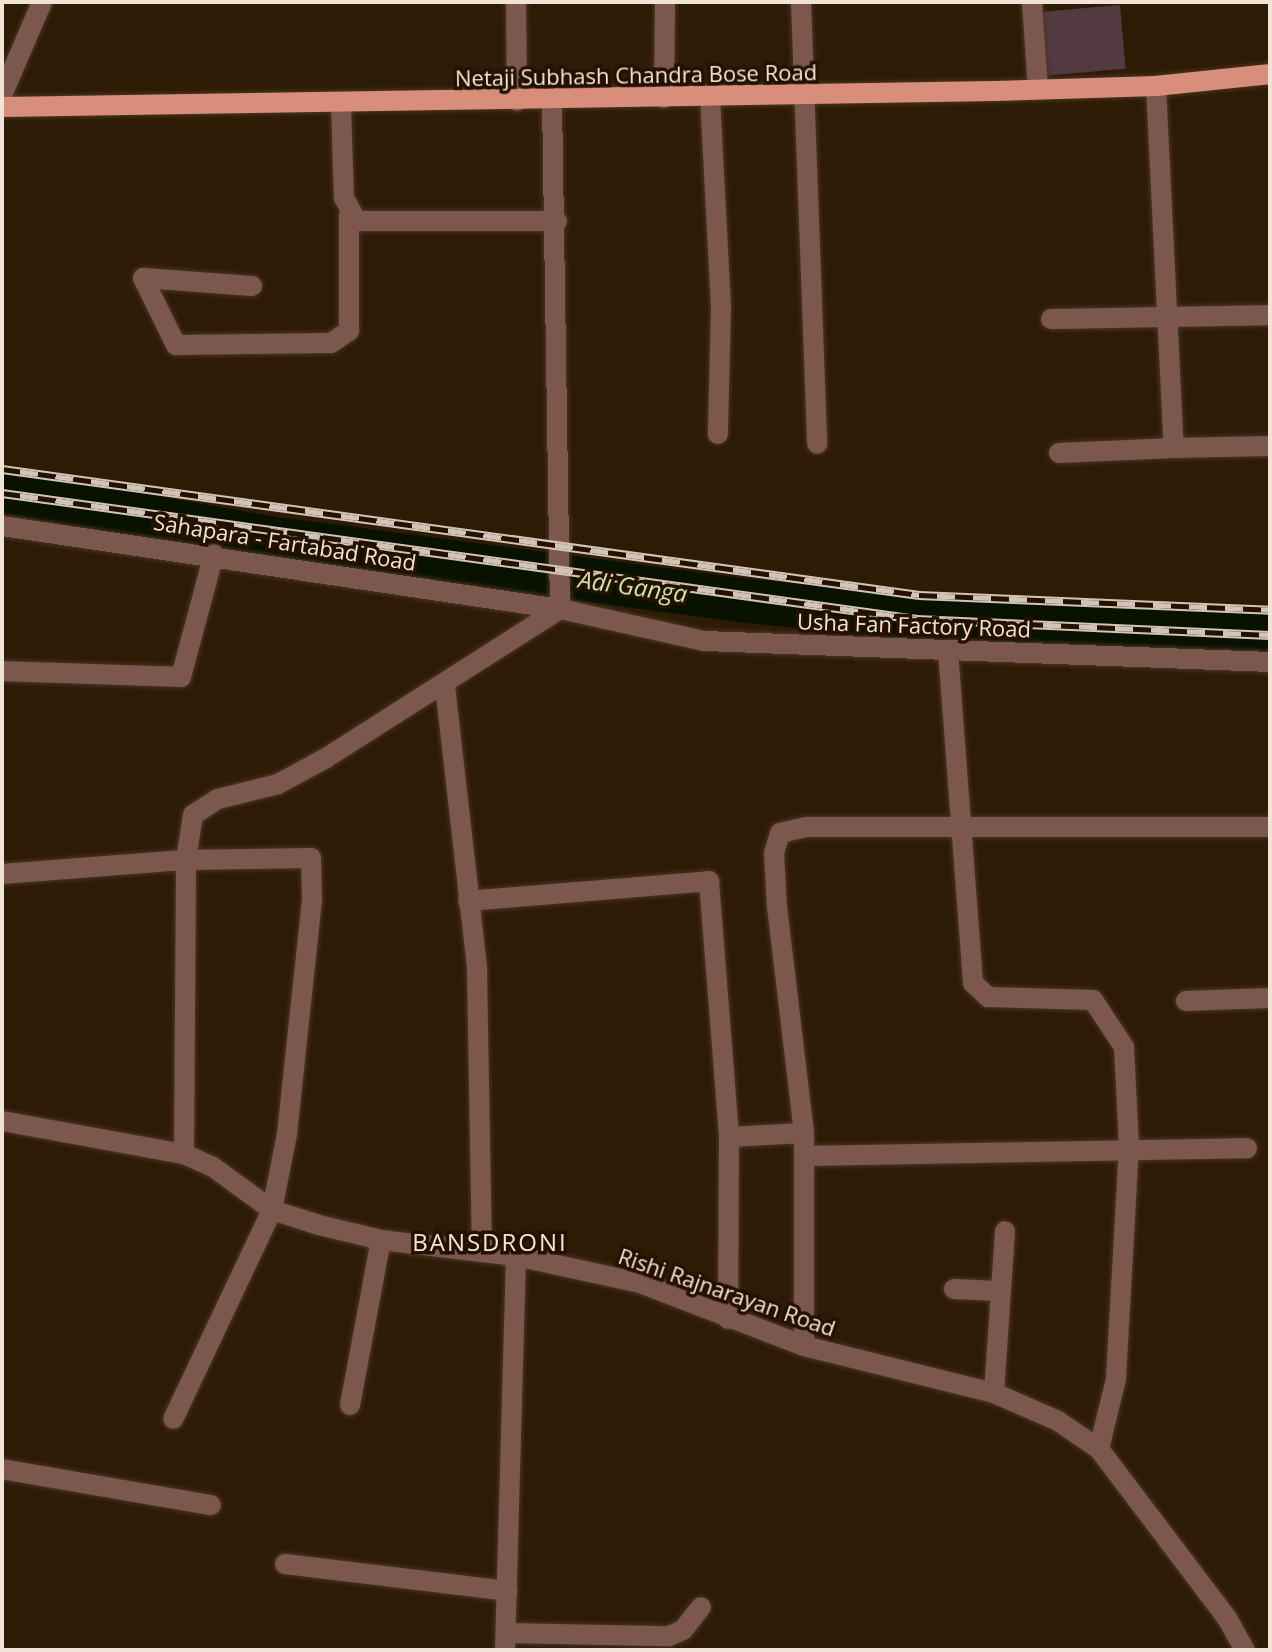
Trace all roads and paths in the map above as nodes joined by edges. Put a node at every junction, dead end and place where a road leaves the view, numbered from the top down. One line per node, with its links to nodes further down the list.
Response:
1 (42, 2): 9 (street)
2 (516, 2): 14 (street)
3 (665, 2): 12 (street)
4 (801, 2): 10 (street)
5 (1032, 2): 8 (street)
6 (1270, 74): 7 (main road, Netaji Subhash Chandra Bose Road)
7 (1156, 86): 8 (main road, Netaji Subhash Chandra Bose Road); 21 (street)
8 (1038, 89): 10 (main road, Netaji Subhash Chandra Bose Road)
9 (2, 95)
10 (808, 95): 11 (main road, Netaji Subhash Chandra Bose Road); 24 (street)
11 (710, 97): 12 (main road, Netaji Subhash Chandra Bose Road); 23 (street)
12 (664, 98): 13 (main road, Netaji Subhash Chandra Bose Road)
13 (552, 100): 14 (main road, Netaji Subhash Chandra Bose Road); 18 (street)
14 (517, 101): 15 (main road, Netaji Subhash Chandra Bose Road)
15 (341, 105): 16 (main road, Netaji Subhash Chandra Bose Road); 17 (street)
16 (2, 107)
17 (349, 215): 18 (street); 19 (street)
18 (557, 221): 30 (street)
19 (252, 286)
20 (1270, 315): 21 (street)
21 (1167, 316): 22 (street); 26 (street)
22 (1051, 319)
23 (718, 434)
24 (817, 444)
25 (1270, 446): 26 (street)
26 (1174, 448): 27 (street)
27 (1059, 453)
28 (2, 526): 29 (street, Sahapara - Fartabad Road)
29 (214, 554): 30 (street, Sahapara - Fartabad Road); 33 (street)
30 (560, 609): 31 (street, Usha Fan Factory Road); 34 (street)
31 (948, 650): 32 (street, Usha Fan Factory Road); 35 (street)
32 (1270, 662)
33 (2, 671)
34 (445, 686): 37 (street); 39 (street)
35 (960, 825): 36 (street); 43 (street); 45 (street)
36 (1270, 827)
37 (186, 860): 38 (street); 47 (street); 49 (street)
38 (2, 874)
39 (468, 901): 44 (street); 52 (street)
40 (1270, 998): 41 (street)
41 (1186, 1001)
42 (2, 1121): 47 (street, Rishi Rajnarayan Road)
43 (804, 1133): 44 (street); 48 (street)
44 (729, 1137): 56 (street)
45 (1129, 1146): 46 (street); 48 (street); 61 (street)
46 (1247, 1148)
47 (184, 1154): 49 (street, Rishi Rajnarayan Road)
48 (804, 1156): 57 (street)
49 (272, 1210): 51 (street, Rishi Rajnarayan Road); 60 (street)
50 (1005, 1231): 55 (street)
51 (381, 1240): 52 (street, Rishi Rajnarayan Road); 59 (street)
52 (482, 1252): 53 (street, Rishi Rajnarayan Road)
53 (516, 1256): 56 (street, Rishi Rajnarayan Road); 65 (street)
54 (954, 1289): 55 (street)
55 (999, 1291): 58 (street)
56 (728, 1319): 57 (street, Rishi Rajnarayan Road)
57 (804, 1346): 58 (street, Rishi Rajnarayan Road)
58 (994, 1393): 61 (street, Rishi Rajnarayan Road)
59 (350, 1405)
60 (173, 1419)
61 (1099, 1449): 68 (street, Rishi Rajnarayan Road)
62 (2, 1469): 63 (street)
63 (211, 1505)
64 (285, 1564): 65 (street)
65 (507, 1591): 67 (street)
66 (701, 1607): 67 (street)
67 (505, 1642)
68 (1245, 1650)

